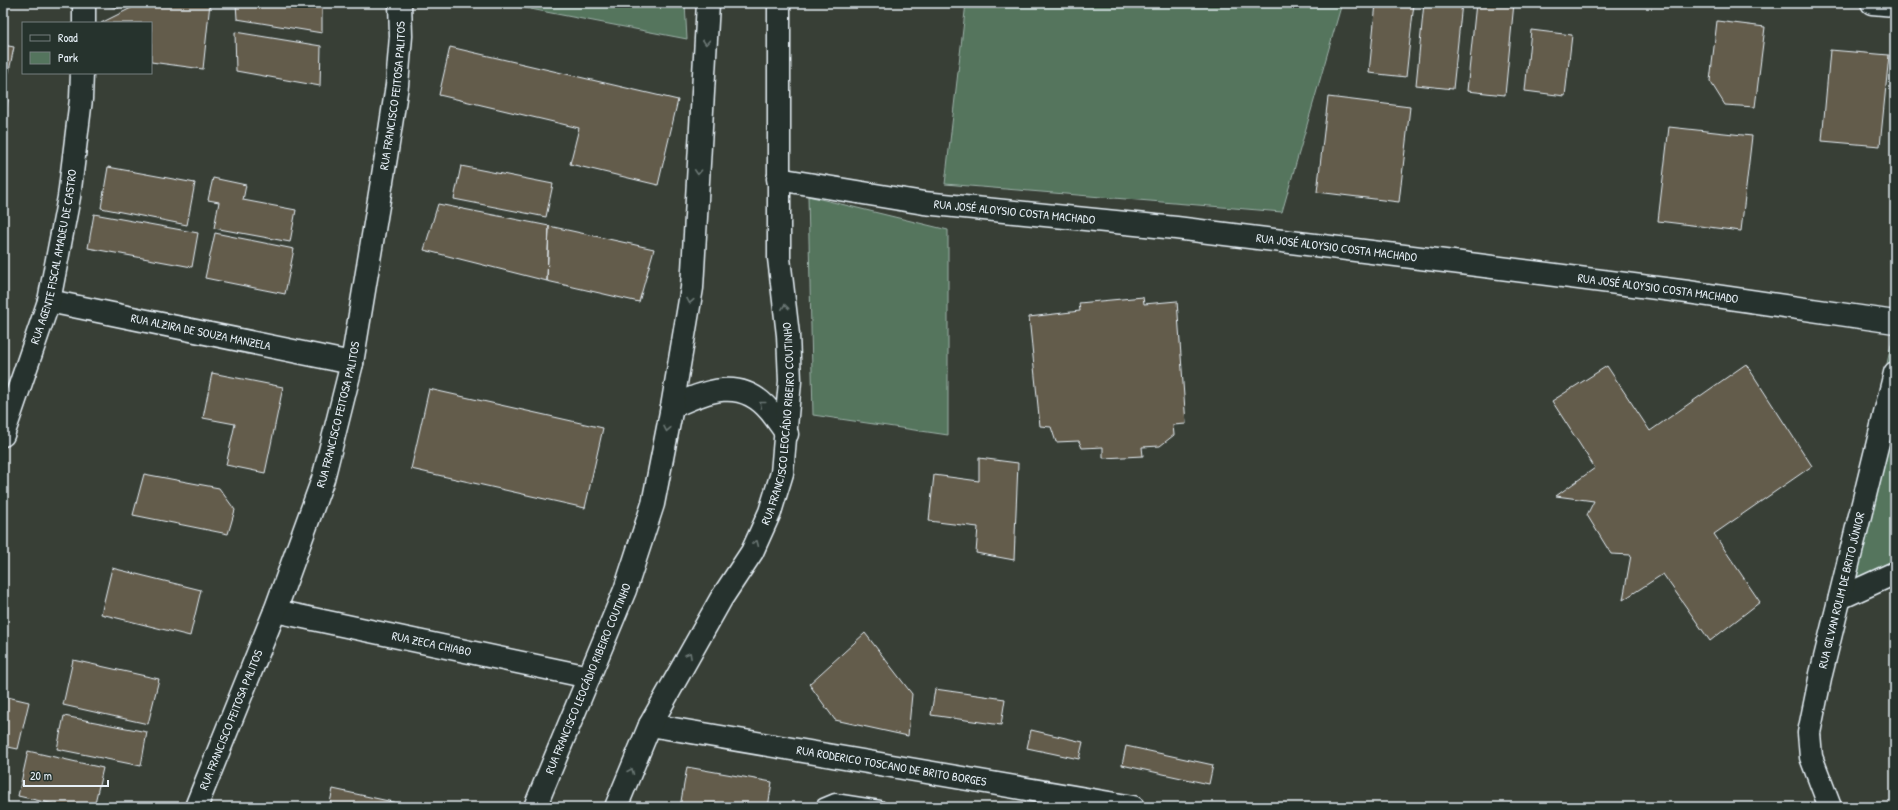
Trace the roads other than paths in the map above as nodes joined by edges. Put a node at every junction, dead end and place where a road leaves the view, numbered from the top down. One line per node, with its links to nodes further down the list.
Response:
1 (84, 3): 7 (street)
2 (400, 3): 12 (street, RUA FRANCISCO FEITOSA PALITOS)
3 (708, 3): 14 (street, RUA FRANCISCO LEOCÁDIO RIBEIRO COUTINHO, one-way to 14)
4 (779, 3): 9 (street, RUA FRANCISCO LEOCÁDIO RIBEIRO COUTINHO)
5 (1872, 3): 6 (street)
6 (1895, 5)
7 (84, 22)
8 (82, 74): 10 (street, RUA AGENTE FISCAL AMADEU DE CASTRO)
9 (778, 179): 11 (street, RUA JOSÉ ALOYSIO COSTA MACHADO); 15 (street, RUA FRANCISCO LEOCÁDIO RIBEIRO COUTINHO, one-way to 9)
10 (49, 301): 12 (street, RUA ALZIRA DE SOUZA MANZELA); 16 (street, RUA AGENTE FISCAL AMADEU DE CASTRO)
11 (1895, 322)
12 (352, 363): 19 (street, RUA FRANCISCO FEITOSA PALITOS)
13 (1895, 373): 18 (street, RUA GILVAN ROLIM DE BRITO JÚNIOR)
14 (672, 407): 15 (street, one-way to 14); 20 (street, RUA FRANCISCO LEOCÁDIO RIBEIRO COUTINHO, one-way to 20)
15 (787, 434): 21 (street, RUA FRANCISCO LEOCÁDIO RIBEIRO COUTINHO, one-way to 15)
16 (3, 435)
17 (1895, 573): 18 (street)
18 (1840, 598): 28 (street, RUA GILVAN ROLIM DE BRITO JÚNIOR)
19 (275, 611): 20 (street, RUA ZECA CHIABO); 22 (street, RUA FRANCISCO FEITOSA PALITOS)
20 (589, 677): 23 (street, RUA FRANCISCO LEOCÁDIO RIBEIRO COUTINHO)
21 (650, 725): 24 (street, RUA FRANCISCO LEOCÁDIO RIBEIRO COUTINHO, one-way to 21); 27 (street, RUA RODERICO TOSCANO DE BRITO BORGES)
22 (196, 807)
23 (535, 807)
24 (616, 807)
25 (822, 807): 26 (lane)
26 (880, 807)
27 (1133, 807)
28 (1830, 807)

